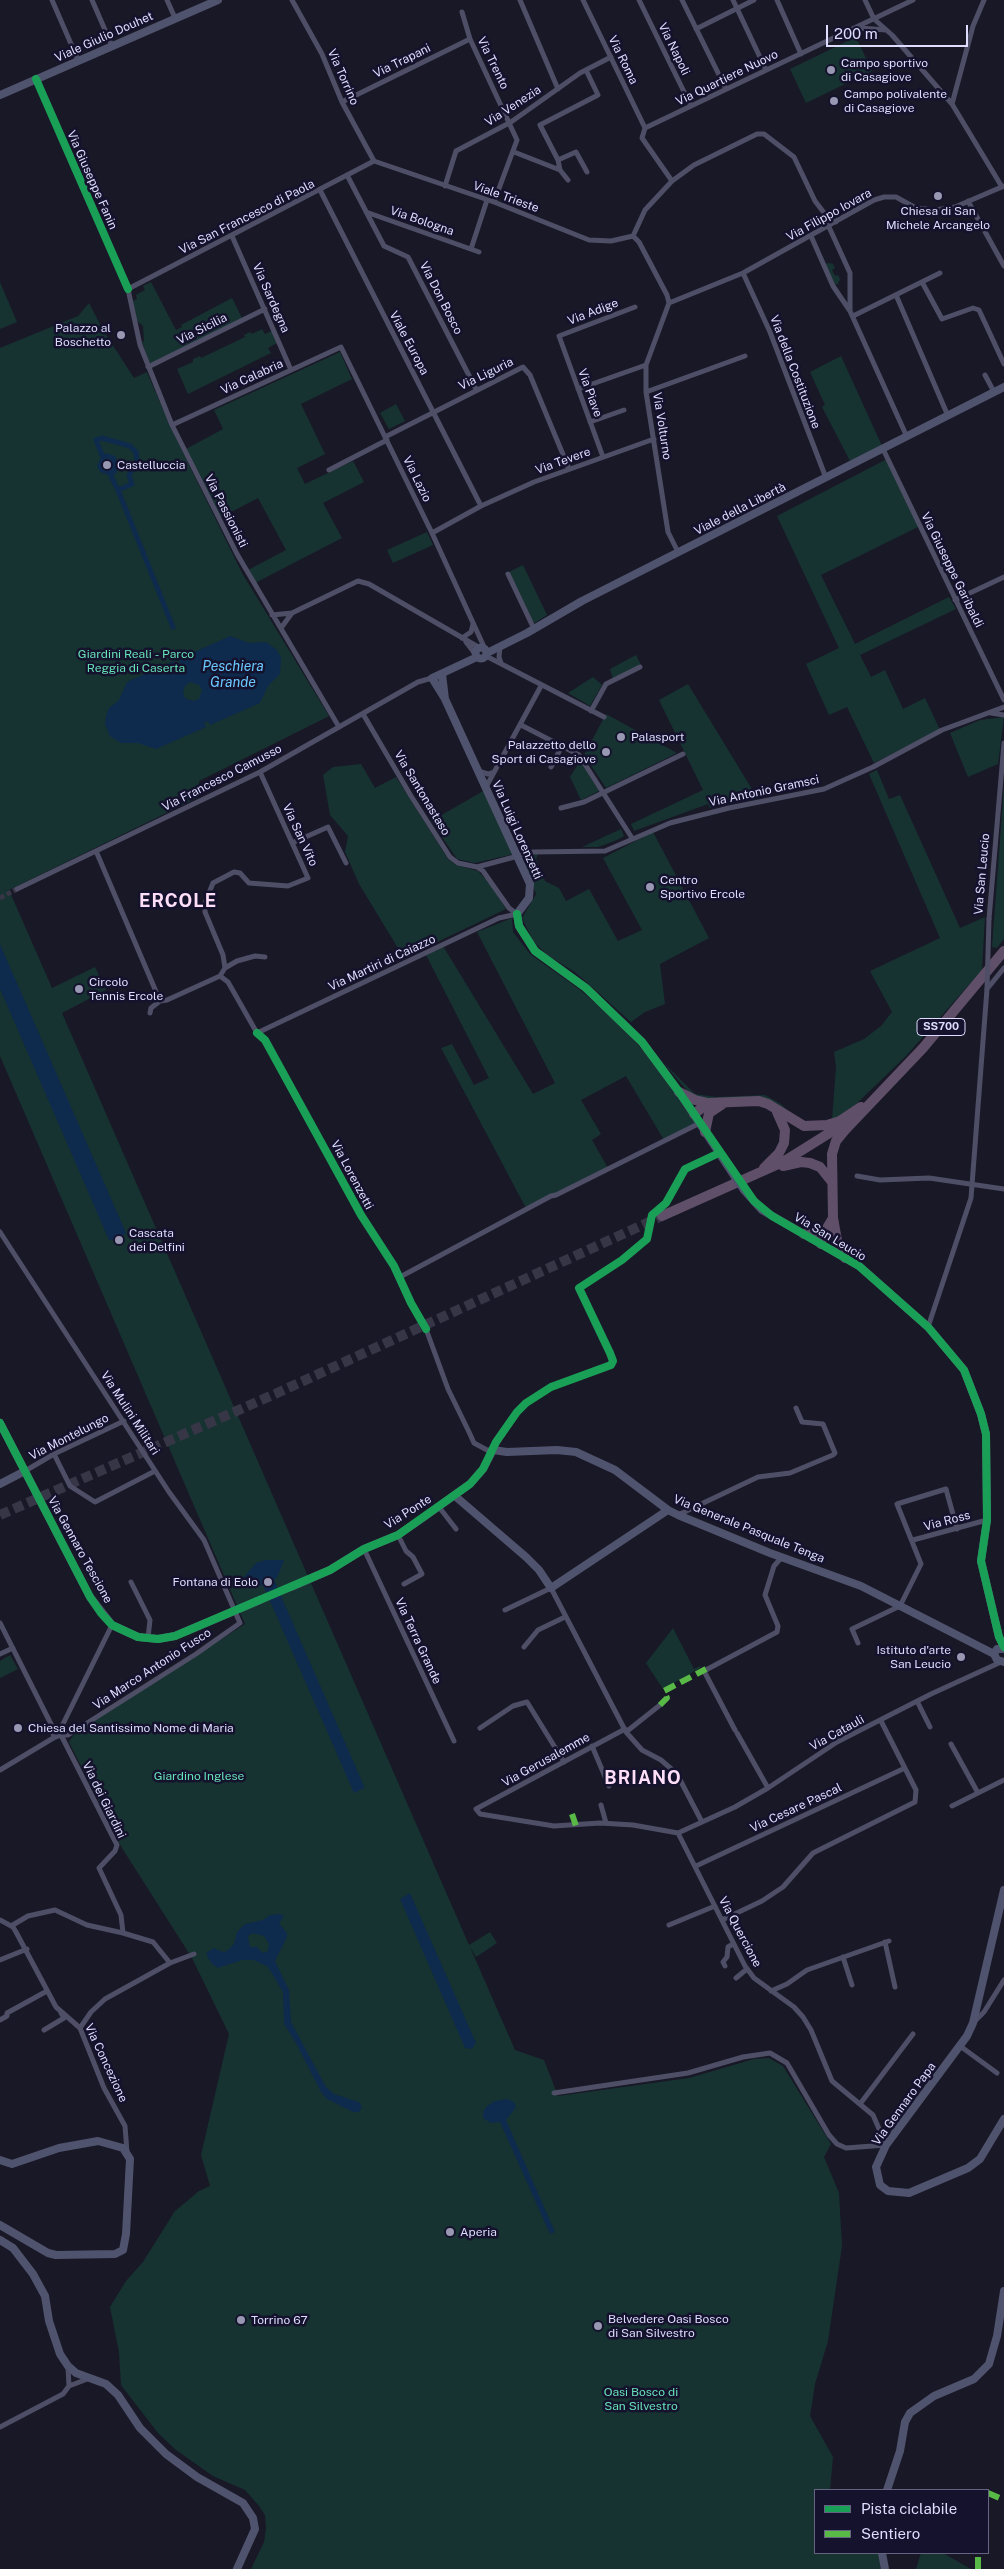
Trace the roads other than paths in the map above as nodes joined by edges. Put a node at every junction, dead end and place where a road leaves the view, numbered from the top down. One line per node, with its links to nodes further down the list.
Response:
1 (52, 0): 27 (street)
2 (92, 0): 24 (street)
3 (167, 0): 18 (street)
4 (218, 0): 18 (street, Viale Giulio Douhet)
5 (292, 0): 34 (street, Via Torrino)
6 (520, 0): 31 (street)
7 (583, 0): 26 (street, Via Roma)
8 (638, 0): 36 (street, Via Napoli)
9 (682, 0): 20 (street)
10 (733, 0): 16 (street)
11 (754, 0): 16 (street)
12 (777, 0): 25 (street)
13 (865, 0): 19 (street)
14 (913, 0): 19 (street, Via Quartiere Nuovo)
15 (984, 0): 35 (street)
16 (737, 8): 20 (street); 29 (street)
17 (462, 12): 23 (street, Via Trento)
18 (175, 18): 24 (street, Viale Giulio Douhet)
19 (874, 19): 21 (street, Via Quartiere Nuovo); 22 (street)
20 (696, 29): 32 (street)
21 (850, 30): 22 (street); 25 (street, Via Quartiere Nuovo)
22 (887, 31): 35 (street)
23 (470, 39): 34 (street, Via Trapani); 37 (street, Via Trento)
24 (112, 46): 27 (street, Viale Giulio Douhet)
25 (801, 54): 29 (street, Via Quartiere Nuovo)
26 (612, 57): 28 (street, Via Venezia); 38 (street, Via Roma)
27 (78, 60): 30 (street, Viale Giulio Douhet)
28 (586, 70): 31 (street, Via Venezia); 40 (street)
29 (766, 70): 32 (street, Via Quartiere Nuovo)
30 (36, 79): 33 (street, Viale Giulio Douhet); 65 (street, Via Giuseppe Fanin)
31 (558, 89): 37 (street, Via Venezia)
32 (726, 89): 36 (street, Via Quartiere Nuovo)
33 (0, 95)
34 (342, 102): 41 (street, Via Torrino)
35 (952, 104): 48 (street)
36 (691, 106): 38 (street, Via Quartiere Nuovo)
37 (511, 122): 39 (street, Via Trento); 47 (street, Via Venezia)
38 (646, 128): 46 (street)
39 (514, 152): 42 (street); 52 (street)
40 (558, 160): 42 (street); 43 (street)
41 (374, 162): 44 (street, Via San Francesco di Paola); 47 (street, Viale Trieste)
42 (560, 170): 45 (street)
43 (587, 172)
44 (348, 176): 49 (street, Via San Francesco di Paola); 53 (street, Via Don Bosco)
45 (568, 180)
46 (672, 181): 54 (street); 57 (street)
47 (445, 186): 50 (street, Viale Trieste)
48 (1003, 186): 51 (street, Via Filippo Iovara)
49 (320, 190): 56 (street, Via San Francesco di Paola); 85 (street, Viale Europa)
50 (487, 200): 52 (street, Viale Trieste); 59 (street)
51 (968, 201): 54 (street, Via Filippo Iovara); 61 (street)
52 (494, 202): 57 (street, Viale Trieste)
53 (366, 212): 59 (street, Via Bologna); 80 (street, Via Don Bosco)
54 (836, 222): 55 (street, Via Filippo Iovara)
55 (828, 227): 58 (street, Via Filippo Iovara); 70 (street)
56 (232, 236): 65 (street, Via San Francesco di Paola); 69 (street, Via Sardegna)
57 (633, 236): 67 (street)
58 (811, 236): 62 (street, Via Filippo Iovara); 70 (street)
59 (471, 249): 60 (street, Via Bologna)
60 (479, 252)
61 (1004, 266)
62 (743, 273): 67 (street, Via Filippo Iovara); 96 (street, Via della Costituzione)
63 (940, 274): 64 (street)
64 (922, 282): 66 (street); 74 (street)
65 (128, 290): 76 (street, Via Passionisti)
66 (896, 295): 70 (street); 86 (street)
67 (669, 303): 75 (street, Via Volturno)
68 (635, 307): 71 (street, Via Adige)
69 (264, 309): 76 (street, Via Sicilia); 77 (street, Via Sardegna)
70 (851, 314): 89 (street)
71 (559, 336): 81 (street, Via Piave)
72 (341, 347): 77 (street, Via Calabria); 90 (street, Via Lazio)
73 (745, 356): 82 (street)
74 (1004, 364)
75 (646, 365): 81 (street); 82 (street, Via Volturno)
76 (148, 367): 88 (street, Via Passionisti)
77 (291, 370): 88 (street, Via Calabria)
78 (985, 375): 83 (street)
79 (1004, 387): 83 (street, Viale della Libertà)
80 (476, 389): 85 (street, Via Liguria); 94 (street, Via Liguria)
81 (578, 389): 87 (street, Via Piave)
82 (646, 392): 91 (street, Via Volturno)
83 (994, 392): 86 (street, Viale della Libertà)
84 (624, 410): 87 (street)
85 (434, 412): 90 (street, Via Liguria); 97 (street, Viale Europa)
86 (948, 416): 89 (street, Viale della Libertà)
87 (590, 422): 93 (street, Via Piave)
88 (172, 425): 104 (street, Via Passionisti)
89 (907, 437): 92 (street, Viale della Libertà)
90 (386, 439): 95 (street, Via Liguria); 98 (street, Via Lazio)
91 (654, 440): 93 (street, Via Tevere); 99 (street, Via Volturno)
92 (883, 449): 96 (street, Viale della Libertà); 102 (street, Via Giuseppe Garibaldi)
93 (603, 457): 94 (street, Via Tevere)
94 (569, 469): 97 (street, Via Tevere)
95 (329, 470)
96 (826, 478): 99 (street, Viale della Libertà)
97 (481, 506): 98 (street, Via Tevere)
98 (432, 532): 105 (street, Via Lazio)
99 (678, 552): 107 (street, Viale della Libertà)
100 (508, 574): 107 (street)
101 (1004, 577): 102 (street)
102 (955, 600): 117 (street, Via Giuseppe Garibaldi)
103 (292, 613): 104 (street); 106 (street); 108 (street)
104 (272, 615): 106 (street, Via Passionisti)
105 (473, 621): 108 (street); 110 (street, Via Lazio)
106 (281, 628): 125 (street, Via Passionisti)
107 (534, 629): 109 (street, Viale della Libertà)
108 (462, 638): 110 (street); 110 (street)
109 (500, 647): 110 (street, Viale della Libertà); 111 (street)
110 (480, 652): 111 (street); 113 (street, Viale della Libertà)
111 (503, 665): 115 (street)
112 (640, 667): 119 (street)
113 (442, 674): 114 (street, Viale della Libertà); 116 (street)
114 (432, 678): 116 (street); 121 (street, Via Francesco Camusso)
115 (541, 686): 119 (street); 124 (street)
116 (444, 699): 130 (street, Via Luigi Lorenzetti)
117 (1004, 700)
118 (1004, 707): 120 (street, Via Antonio Gramsci)
119 (590, 711): 123 (street)
120 (991, 713): 122 (street); 136 (street, Via Antonio Gramsci)
121 (363, 714): 125 (street, Via Francesco Camusso); 141 (street, Via Santonastaso)
122 (1004, 715)
123 (604, 717)
124 (521, 724): 127 (street); 132 (street)
125 (340, 727): 131 (street, Via Francesco Camusso)
126 (1004, 743): 149 (street, Via San Leucio, bridge)
127 (562, 746): 129 (street); 134 (street)
128 (683, 754): 134 (street)
129 (551, 767)
130 (478, 771): 132 (street); 133 (street, Via Luigi Lorenzetti)
131 (260, 772): 137 (street, Via San Vito); 138 (street, Via Francesco Camusso)
132 (495, 772): 133 (street)
133 (486, 787): 139 (street, Via Luigi Lorenzetti)
134 (603, 792): 135 (street); 136 (street)
135 (561, 808)
136 (632, 838): 139 (street, Via Antonio Gramsci)
137 (292, 843): 140 (street); 146 (street, Via San Vito)
138 (96, 851): 142 (street, Via Francesco Camusso); 150 (street)
139 (517, 856): 141 (street); 143 (street, Via Luigi Lorenzetti)
140 (346, 863)
141 (477, 867): 143 (street)
142 (17, 890)
143 (517, 914): 152 (street, Via Martiri di Caiazzo); 153 (street, Via San Leucio)
144 (1004, 951): 154 (highway, SS700)
145 (265, 957): 146 (street)
146 (225, 968): 148 (street)
147 (1004, 968): 149 (street)
148 (220, 976): 150 (street); 152 (street, Via Lorenzetti)
149 (987, 989): 162 (street, Via San Leucio)
150 (160, 1001): 151 (street)
151 (150, 1013)
152 (257, 1033): 170 (street, Via Lorenzetti)
153 (679, 1092): 155 (highway, SS700); 157 (street, Via San Leucio)
154 (874, 1099): 156 (highway, SS700); 159 (highway, SS700); 161 (highway, SS700)
155 (709, 1108): 156 (highway, SS700); 157 (highway); 157 (highway)
156 (776, 1110): 159 (highway, SS700)
157 (700, 1123): 158 (street, Via San Leucio); 170 (street)
158 (719, 1153): 166 (street, Via San Leucio, bridge); 175 (street)
159 (756, 1176): 161 (highway, SS700); 164 (highway, SS700)
160 (857, 1176): 162 (street)
161 (832, 1182): 167 (highway, SS700)
162 (972, 1186): 163 (street); 171 (street, Via San Leucio)
163 (1004, 1189)
164 (662, 1216)
165 (0, 1232): 173 (street, Via Mulini Militari)
166 (804, 1234): 167 (highway); 168 (street, Via San Leucio)
167 (829, 1234): 168 (highway, SS700); 169 (highway)
168 (821, 1244): 169 (street, Via San Leucio)
169 (845, 1258): 171 (street, Via San Leucio)
170 (400, 1277): 175 (street, Via Lorenzetti)
171 (928, 1327): 184 (street, Via San Leucio)
172 (796, 1408): 183 (street)
173 (124, 1421): 176 (street, Via Montelungo); 178 (street, Via Mulini Militari)
174 (0, 1423): 177 (street, Via Gennaro Tescione)
175 (493, 1450): 180 (street, Via Ponte); 182 (street, Via Generale Pasquale Tenga)
176 (54, 1454): 177 (street, Via Montelungo); 178 (street)
177 (24, 1471): 179 (street); 203 (street, Via Gennaro Tescione)
178 (155, 1471): 199 (street, Via Mulini Militari)
179 (0, 1484)
180 (455, 1496): 181 (street, Via Ponte); 196 (street)
181 (439, 1507): 185 (street); 187 (street, Via Ponte)
182 (668, 1510): 183 (street, Via Generale Pasquale Tenga); 196 (street)
183 (678, 1515): 190 (street, Via Generale Pasquale Tenga)
184 (987, 1520): 186 (street, Via Ross); 208 (street, Via San Leucio)
185 (456, 1529)
186 (957, 1529): 188 (street, Via Ross); 188 (street)
187 (398, 1535): 189 (street, Via Ponte); 194 (street)
188 (912, 1540): 198 (street)
189 (364, 1549): 195 (street, Via Ponte); 219 (street, Via Terra Grande)
190 (770, 1553): 191 (street, Via Generale Pasquale Tenga); 192 (street)
191 (782, 1557): 192 (street); 198 (street, Via Generale Pasquale Tenga)
192 (774, 1566): 227 (street)
193 (131, 1582): 204 (street)
194 (404, 1584)
195 (291, 1586)
196 (551, 1588): 200 (street); 201 (street)
197 (260, 1600): 199 (street, Via Gennaro Tescione)
198 (900, 1606): 205 (street); 208 (street, Via Generale Pasquale Tenga)
199 (234, 1610): 204 (street, Via Gennaro Tescione); 218 (street, Via Marco Antonio Fusco)
200 (505, 1610)
201 (566, 1617): 206 (street); 217 (street)
202 (0, 1623): 207 (street)
203 (112, 1624): 204 (street, Via Gennaro Tescione); 218 (street)
204 (148, 1638)
205 (858, 1643)
206 (524, 1647)
207 (13, 1648): 209 (street); 218 (street)
208 (999, 1651): 210 (street, Via Generale Pasquale Tenga); 211 (street, Via Catauli)
209 (0, 1654)
210 (1004, 1662): 211 (street, Via Catauli)
211 (986, 1668): 212 (street, Via Catauli)
212 (917, 1702): 214 (street, Via Catauli); 215 (street)
213 (660, 1705): 217 (street, Via Gerusalemme)
214 (881, 1721): 223 (street); 227 (street, Via Catauli)
215 (930, 1727)
216 (480, 1728): 222 (street)
217 (625, 1730): 221 (street, Via Gerusalemme); 231 (street)
218 (58, 1734): 224 (street, Via Marco Antonio Fusco); 241 (street, Via dei Giardini)
219 (454, 1741)
220 (951, 1744): 228 (street)
221 (592, 1746): 222 (street, Via Gerusalemme); 226 (street)
222 (564, 1762): 232 (street, Via Gerusalemme)
223 (905, 1768): 234 (street, Via Cesare Pascal); 238 (street)
224 (0, 1770)
225 (1004, 1780): 228 (street)
226 (608, 1786)
227 (768, 1788): 231 (street, Via Catauli)
228 (978, 1793): 230 (street)
229 (601, 1806): 232 (street)
230 (952, 1806)
231 (702, 1822): 233 (street, Via Catauli)
232 (606, 1823): 233 (street)
233 (678, 1833): 234 (street, Via Quercione)
234 (696, 1866): 236 (street, Via Quercione)
235 (1004, 1890): 258 (street, Via Gennaro Papa)
236 (715, 1906): 238 (street, Via Quercione); 239 (street)
237 (0, 1920): 240 (street, Via Concezione)
238 (722, 1920): 242 (street, Via Quercione)
239 (669, 1925)
240 (11, 1926): 241 (street); 243 (street, Via Concezione)
241 (123, 1933): 247 (street)
242 (733, 1944): 248 (street); 249 (street, Via Quercione)
243 (27, 1949): 246 (street); 254 (street, Via Concezione)
244 (194, 1954): 247 (street)
245 (843, 1957): 252 (street); 253 (street); 255 (street)
246 (0, 1960)
247 (170, 1963): 259 (street)
248 (725, 1966)
249 (747, 1969): 250 (street); 255 (street, Via Quercione)
250 (736, 1978)
251 (1004, 1980): 258 (street)
252 (852, 1985)
253 (895, 1987)
254 (47, 1991): 256 (street, Via Concezione); 257 (street)
255 (771, 1991): 265 (street, Via Quercione)
256 (59, 2011): 259 (street, Via Concezione); 260 (street)
257 (0, 2020)
258 (973, 2023): 262 (street, Via Gennaro Papa)
259 (80, 2028): 268 (street, Via Concezione)
260 (44, 2030)
261 (913, 2034): 265 (street)
262 (960, 2046): 263 (street); 267 (street, Via Gennaro Papa)
263 (997, 2073)
264 (554, 2093): 267 (street)
265 (860, 2104): 267 (street, Via Quercione)
266 (1004, 2119): 267 (street, Via Gennaro Papa)
267 (886, 2145)
268 (127, 2152): 269 (street); 270 (street)
269 (0, 2160)
270 (0, 2225)
271 (0, 2240): 273 (street)
272 (1004, 2291): 277 (street)
273 (68, 2366): 274 (street); 275 (street)
274 (92, 2378): 275 (street); 279 (street)
275 (70, 2386): 276 (street)
276 (0, 2427)
277 (887, 2489)
278 (882, 2554): 280 (street)
279 (237, 2569)
280 (885, 2569)

